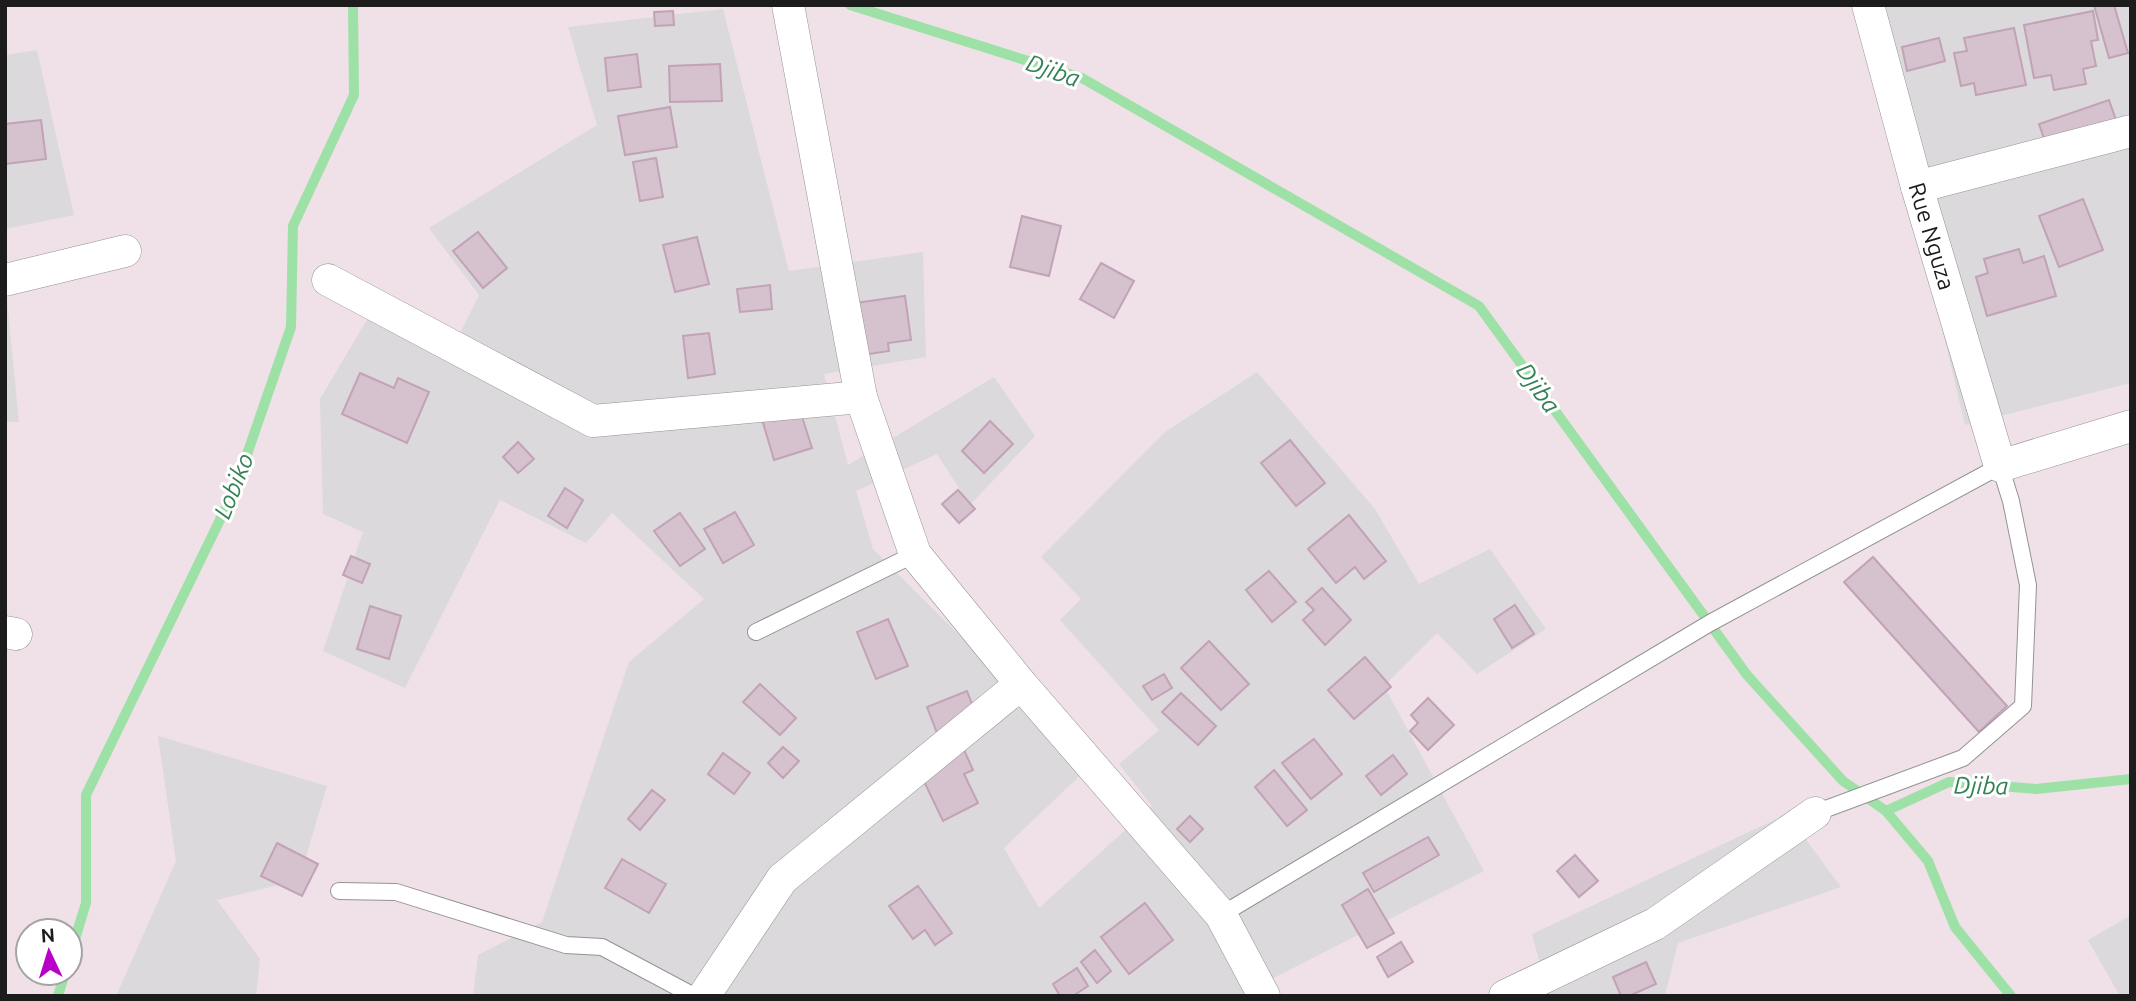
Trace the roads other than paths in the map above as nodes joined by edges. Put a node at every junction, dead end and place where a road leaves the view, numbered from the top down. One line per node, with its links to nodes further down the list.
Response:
1 (1868, 5): 4 (street, Rue Nguza)
2 (789, 10): 8 (street)
3 (2131, 131): 4 (street)
4 (1917, 187): 10 (street, Rue Nguza)
5 (125, 251): 6 (street)
6 (5, 280)
7 (328, 280): 8 (street)
8 (861, 397): 11 (street)
9 (2131, 426): 10 (street)
10 (2000, 466): 14 (lane); 16 (lane)
11 (915, 554): 12 (lane); 13 (street)
12 (756, 632)
13 (1021, 684): 16 (street); 18 (street)
14 (1815, 813): 20 (street)
15 (339, 891): 17 (lane)
16 (1221, 915): 19 (street)
17 (694, 996)
18 (704, 996)
19 (1264, 996)
20 (1505, 996)

